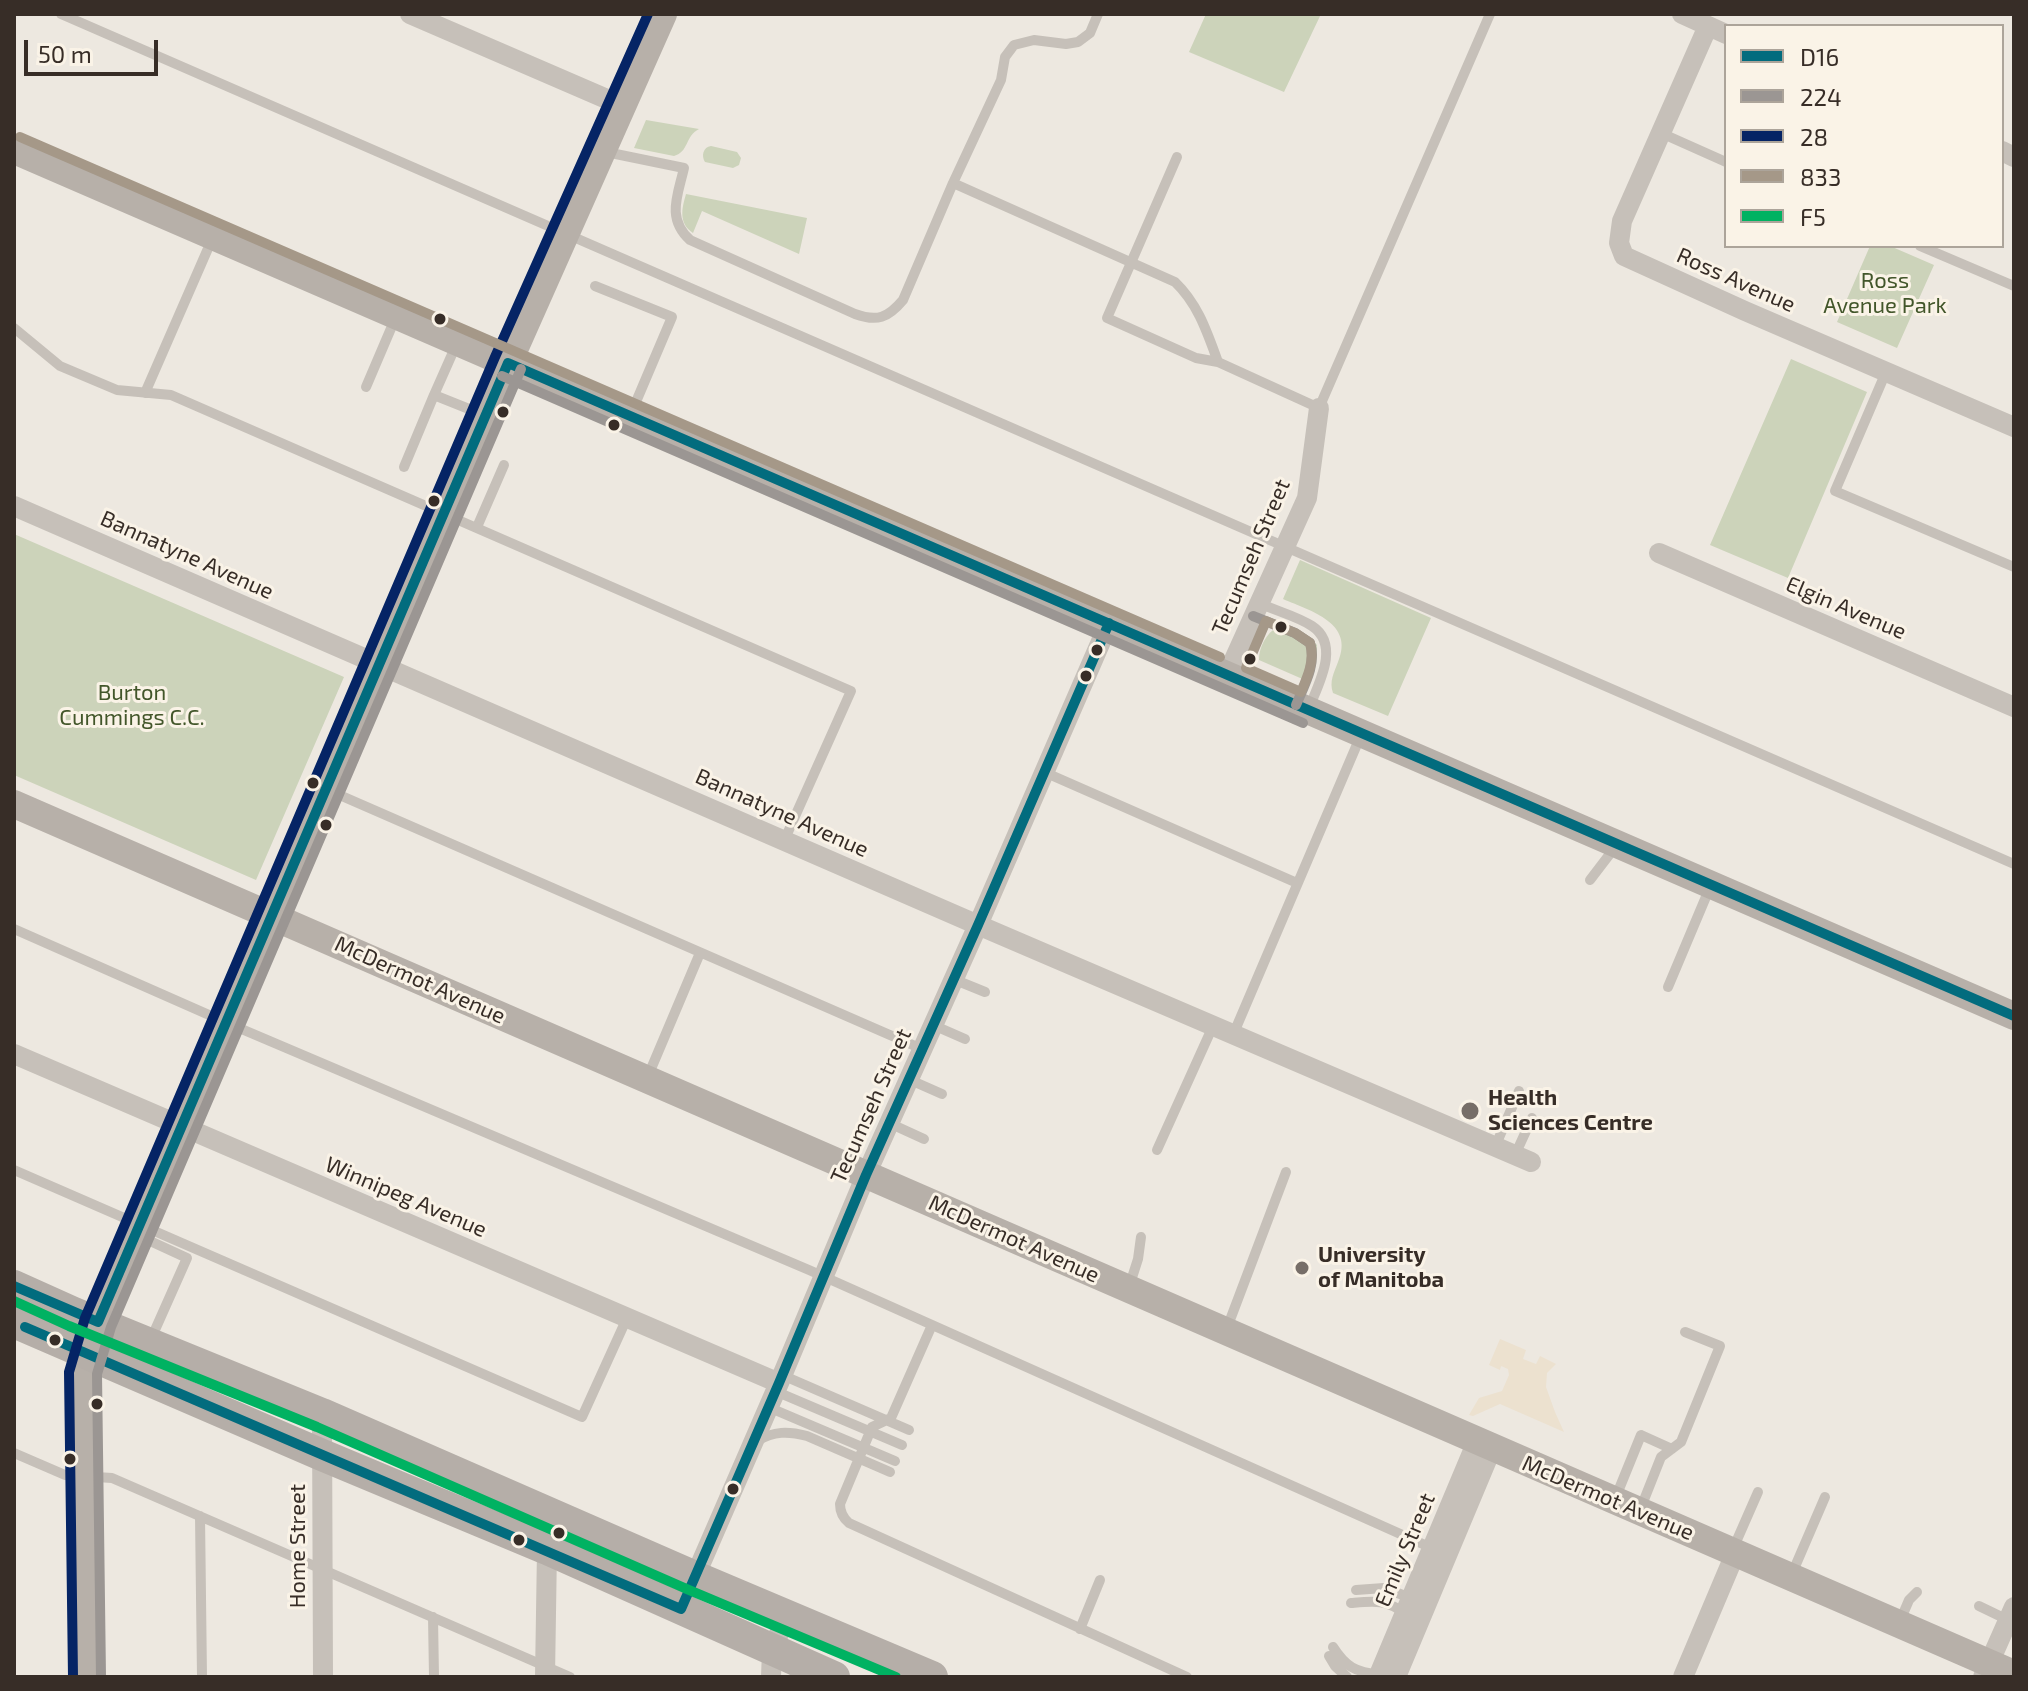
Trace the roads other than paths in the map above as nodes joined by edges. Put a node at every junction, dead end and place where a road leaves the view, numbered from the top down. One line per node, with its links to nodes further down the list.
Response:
1 (61, 14): 15 (lane)
2 (410, 14): 8 (street)
3 (663, 14): 8 (main road)
4 (1098, 14): 14 (lane)
5 (1490, 14): 30 (lane)
6 (1682, 14): 7 (street)
7 (1717, 30): 9 (street)
8 (623, 106): 11 (main road)
9 (1661, 133): 13 (lane); 26 (street, Ross Avenue)
10 (14, 150): 16 (main road)
11 (603, 152): 14 (lane); 15 (main road)
12 (1177, 157): 18 (lane)
13 (1724, 161)
14 (953, 183): 18 (lane)
15 (566, 233): 25 (main road); 39 (lane)
16 (214, 236): 21 (main road); 28 (lane)
17 (1925, 248): 20 (lane)
18 (1132, 262): 24 (lane); 24 (lane)
19 (595, 286): 32 (lane)
20 (2014, 286)
21 (396, 314): 23 (main road); 27 (lane)
22 (14, 328): 28 (lane)
23 (458, 341): 25 (main road); 29 (lane)
24 (1218, 362): 30 (lane)
25 (508, 363): 31 (main road); 32 (main road)
26 (1886, 372): 33 (street, Ross Avenue); 41 (lane)
27 (366, 387)
28 (145, 393): 37 (lane)
29 (434, 395): 31 (lane); 35 (lane)
30 (1319, 408): 39 (street, Tecumseh Street)
31 (486, 416): 37 (main road)
32 (630, 416): 43 (main road)
33 (2014, 427)
34 (504, 465): 38 (lane)
35 (404, 467)
36 (14, 506): 44 (street, Bannatyne Avenue)
37 (445, 513): 38 (lane); 44 (main road)
38 (477, 527): 52 (lane)
39 (1285, 546): 42 (street, Tecumseh Street); 54 (lane)
40 (1659, 553): 46 (street, Elgin Avenue)
41 (2014, 567)
42 (1259, 603): 45 (street, Tecumseh Street); 47 (lane)
43 (1109, 623): 45 (main road); 49 (street, Tecumseh Street)
44 (380, 665): 50 (main road); 52 (street, Bannatyne Avenue)
45 (1227, 675): 47 (main road)
46 (2014, 707)
47 (1309, 710): 48 (main road)
48 (1361, 733): 53 (main road); 56 (lane)
49 (1044, 772): 56 (lane); 59 (street, Tecumseh Street)
50 (326, 790): 58 (main road); 61 (lane)
51 (14, 804): 58 (main road, McDermot Avenue)
52 (784, 841): 59 (street, Bannatyne Avenue)
53 (1617, 844): 55 (lane); 57 (main road)
54 (2013, 860)
55 (1590, 880)
56 (1297, 883): 69 (lane)
57 (1707, 887): 63 (lane); 65 (main road)
58 (271, 915): 66 (main road); 73 (main road, McDermot Avenue)
59 (978, 925): 62 (street, Tecumseh Street); 68 (street, Bannatyne Avenue)
60 (14, 929): 66 (lane)
61 (700, 953): 71 (lane); 73 (lane)
62 (953, 979): 64 (lane); 67 (street, Tecumseh Street)
63 (1668, 987)
64 (985, 992)
65 (2014, 1016)
66 (225, 1022): 79 (main road); 89 (lane)
67 (933, 1025): 70 (lane); 71 (street, Tecumseh Street)
68 (1213, 1026): 69 (street, Bannatyne Avenue); 82 (lane)
69 (1233, 1035): 81 (street, Bannatyne Avenue)
70 (965, 1039)
71 (922, 1049): 74 (street, Tecumseh Street)
72 (14, 1054): 79 (street, Winnipeg Avenue)
73 (647, 1079): 86 (main road, McDermot Avenue)
74 (908, 1079): 76 (lane); 78 (street, Tecumseh Street)
75 (1519, 1091): 81 (lane)
76 (942, 1094)
77 (1532, 1118): 83 (lane)
78 (889, 1123): 80 (lane); 86 (street, Tecumseh Street)
79 (180, 1126): 87 (main road); 92 (street, Winnipeg Avenue)
80 (924, 1139)
81 (1495, 1147): 83 (street, Bannatyne Avenue)
82 (1157, 1150)
83 (1523, 1159)
84 (14, 1170): 87 (lane)
85 (1286, 1172): 96 (lane)
86 (866, 1175): 89 (street, Tecumseh Street); 91 (main road, McDermot Avenue)
87 (137, 1230): 92 (lane); 94 (main road); 98 (lane)
88 (1141, 1237): 91 (lane)
89 (824, 1277): 95 (lane); 100 (street, Tecumseh Street)
90 (14, 1286): 94 (main road)
91 (1128, 1289): 96 (main road, McDermot Avenue)
92 (627, 1318): 100 (street, Winnipeg Avenue)
93 (14, 1322): 99 (main road)
94 (98, 1322): 98 (main road); 99 (main road)
95 (932, 1325): 102 (lane); 119 (lane)
96 (1226, 1332): 107 (main road, McDermot Avenue)
97 (1685, 1332): 108 (lane)
98 (149, 1343): 101 (main road)
99 (88, 1354): 111 (main road); 113 (main road)
100 (776, 1389): 102 (lane); 104 (lane); 105 (street, Tecumseh Street); 110 (lane)
101 (322, 1414): 111 (street, Home Street); 122 (main road)
102 (887, 1420): 103 (lane); 104 (lane)
103 (909, 1430)
104 (870, 1431): 106 (lane); 110 (lane)
105 (752, 1445): 110 (lane); 122 (street, Tecumseh Street)
106 (902, 1445)
107 (1485, 1445): 116 (main road, McDermot Avenue); 119 (street, Emily Street)
108 (1672, 1449): 116 (lane); 116 (lane)
109 (14, 1453): 113 (lane)
110 (861, 1453): 112 (lane); 135 (lane)
111 (322, 1455): 118 (main road); 121 (street, Home Street)
112 (892, 1467)
113 (85, 1477): 117 (lane); 140 (main road)
114 (1758, 1492): 120 (lane)
115 (1825, 1497): 123 (lane)
116 (1627, 1506): 120 (main road, McDermot Avenue)
117 (200, 1516): 121 (lane); 141 (lane)
118 (547, 1549): 129 (main road); 138 (street)
119 (1440, 1552): 130 (street, Emily Street); 130 (street, Emily Street)
120 (1734, 1553): 123 (main road, McDermot Avenue); 149 (street)
121 (322, 1570): 133 (lane); 142 (street, Home Street)
122 (695, 1577): 129 (street, Tecumseh Street); 132 (main road)
123 (1790, 1577): 134 (main road, McDermot Avenue)
124 (1100, 1580): 135 (lane)
125 (1356, 1590): 130 (lane)
126 (1917, 1592): 134 (lane)
127 (1351, 1603): 130 (lane)
128 (1979, 1606): 131 (lane)
129 (681, 1609): 136 (main road)
130 (1411, 1613): 139 (street, Emily Street)
131 (2011, 1613): 137 (street)
132 (787, 1615): 136 (street); 146 (main road)
133 (433, 1617): 138 (lane); 143 (lane)
134 (1898, 1624): 137 (main road, McDermot Avenue)
135 (1080, 1629): 147 (lane)
136 (772, 1663): 145 (main road)
137 (1995, 1671)
138 (545, 1672): 144 (lane)
139 (1387, 1676): 148 (lane)
140 (87, 1677)
141 (202, 1677)
142 (323, 1677)
143 (434, 1677)
144 (570, 1677)
145 (834, 1677)
146 (932, 1677)
147 (1187, 1677)
148 (1347, 1677)
149 (1683, 1677)

